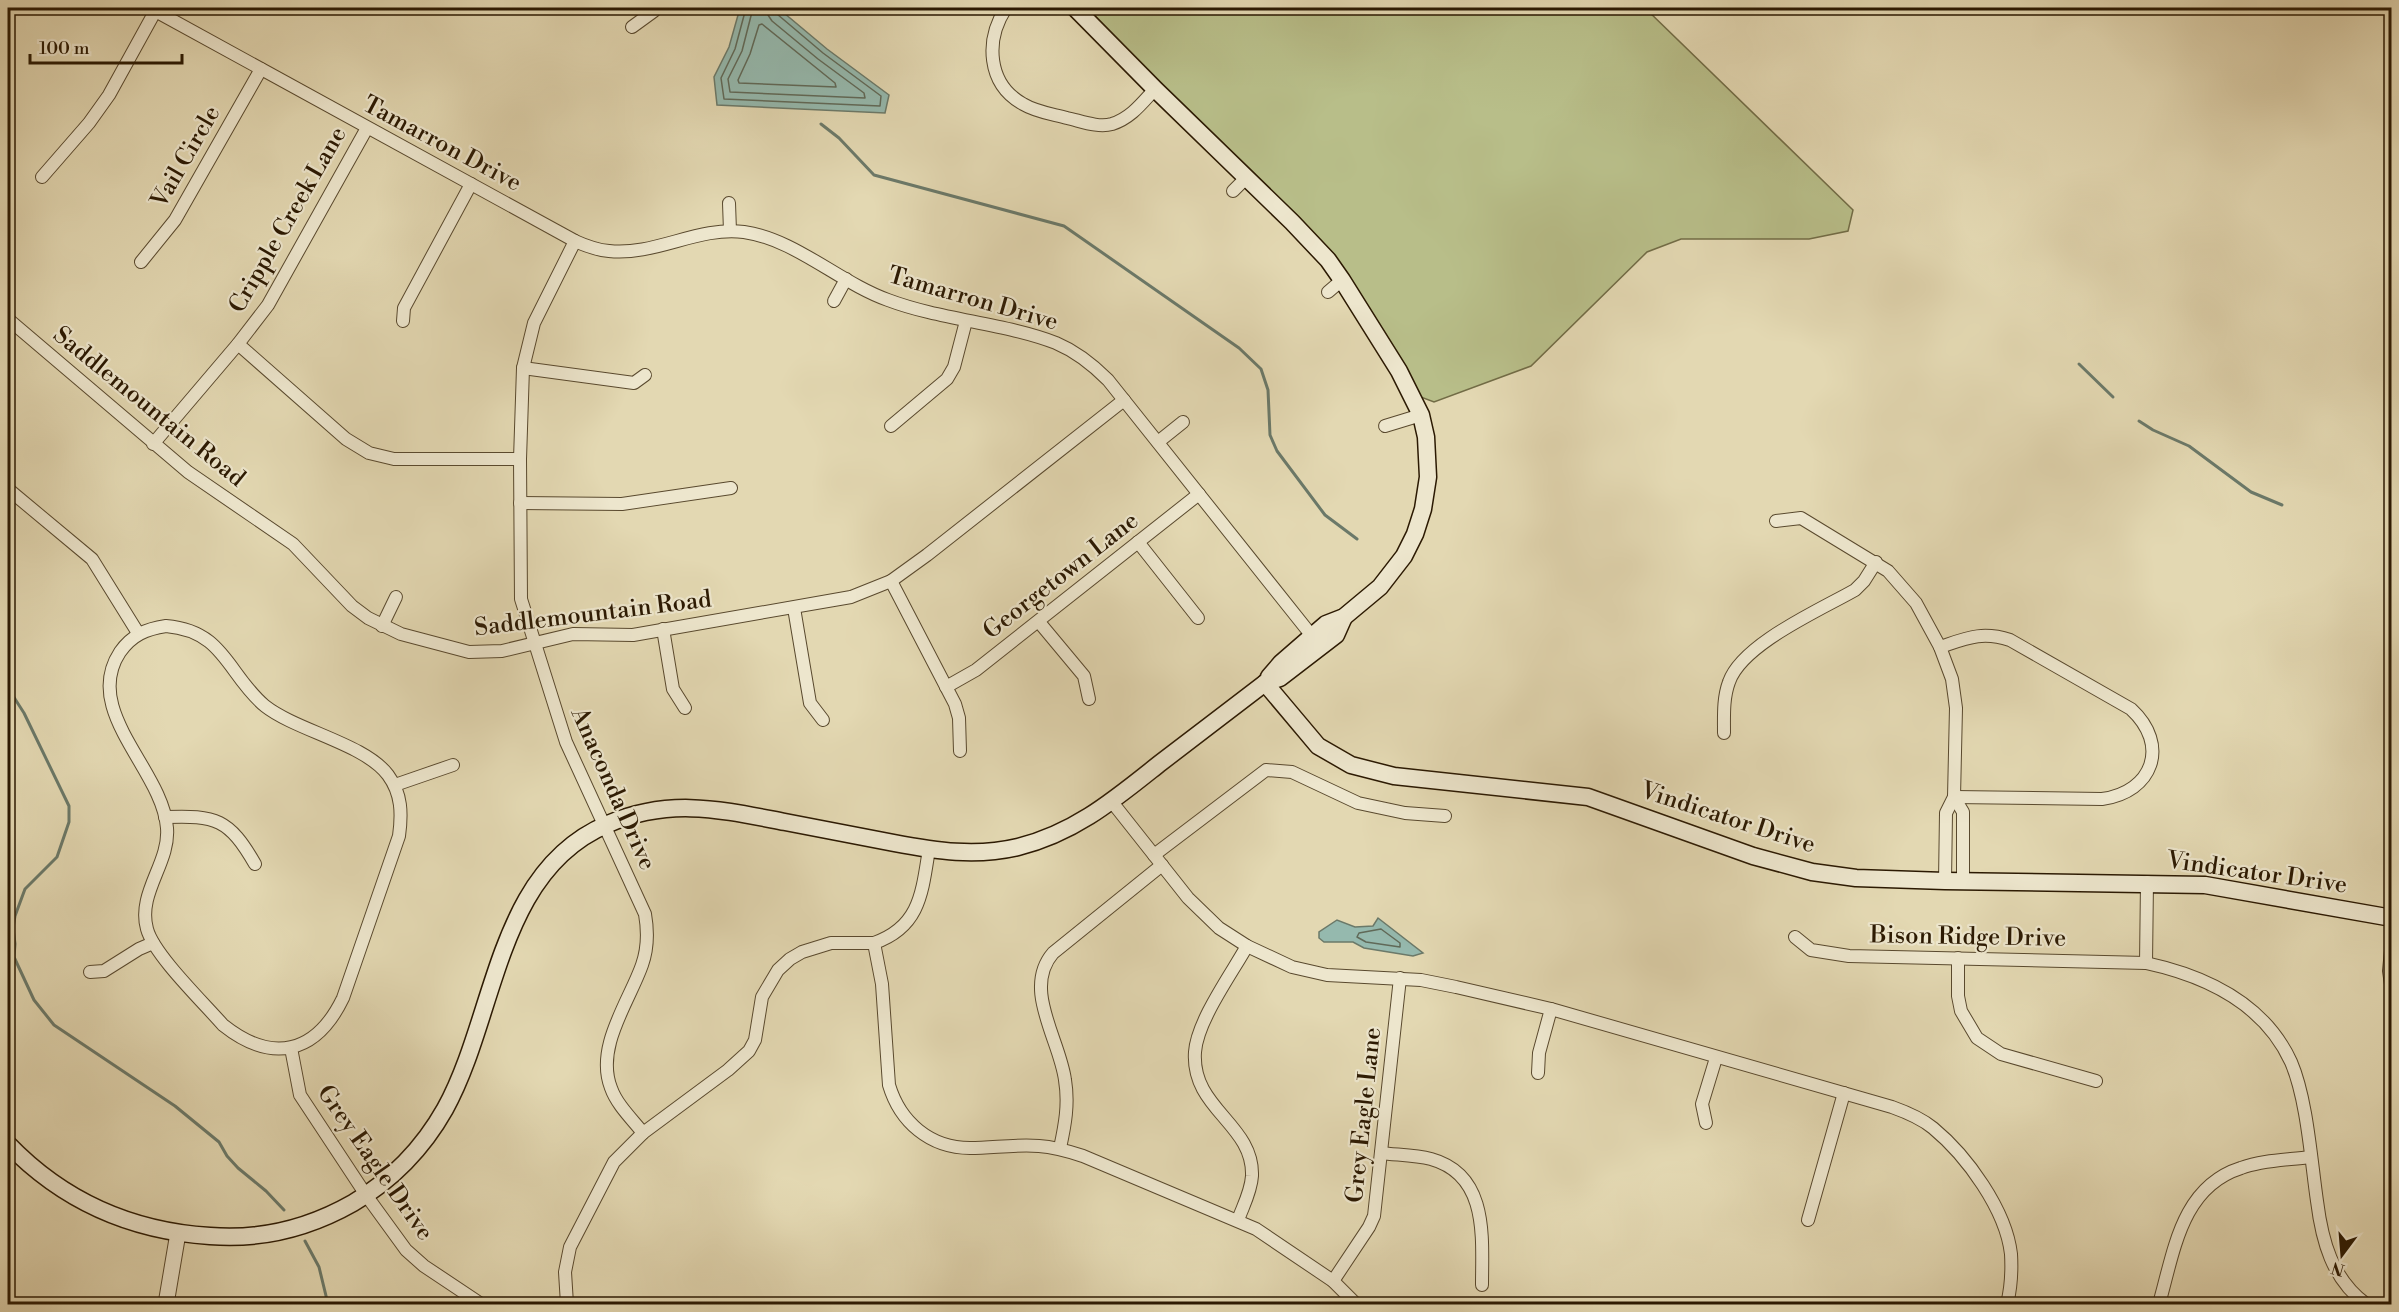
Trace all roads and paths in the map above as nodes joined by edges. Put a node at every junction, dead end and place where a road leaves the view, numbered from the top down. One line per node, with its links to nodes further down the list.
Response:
1 (154, 8): 6 (street, Tamarron Drive); 9 (street)
2 (655, 8): 5 (street)
3 (1006, 8): 7 (street)
4 (1075, 8): 7 (main road)
5 (632, 27)
6 (261, 69): 8 (street, Tamarron Drive); 16 (street, Vail Circle)
7 (1155, 89): 10 (main road)
8 (367, 128): 11 (street, Tamarron Drive); 24 (street, Cripple Creek Lane)
9 (42, 177)
10 (1246, 178): 12 (street); 18 (main road)
11 (471, 184): 15 (street, Tamarron Drive); 22 (street)
12 (1233, 191)
13 (729, 203): 14 (street)
14 (730, 231): 15 (street, Tamarron Drive); 17 (street, Tamarron Drive)
15 (575, 241): 25 (street, Anaconda Drive)
16 (141, 262)
17 (846, 279): 20 (street); 23 (street, Tamarron Drive)
18 (1342, 280): 19 (street); 28 (main road)
19 (1328, 292)
20 (834, 301)
21 (8, 319): 33 (street, Saddlemountain Road)
22 (404, 321)
23 (966, 321): 27 (street, Tamarron Drive); 30 (street)
24 (238, 344): 33 (street, Cripple Creek Lane); 34 (street)
25 (523, 368): 26 (street); 34 (street, Anaconda Drive)
26 (645, 375)
27 (1124, 400): 32 (street, Tamarron Drive); 42 (street, Saddlemountain Road)
28 (1421, 416): 31 (street); 45 (main road)
29 (1183, 422): 32 (street)
30 (891, 426)
31 (1385, 426)
32 (1158, 442): 37 (street, Tamarron Drive)
33 (153, 444): 48 (street, Saddlemountain Road)
34 (520, 459): 38 (street, Anaconda Drive)
35 (731, 488): 38 (street)
36 (8, 489): 50 (street)
37 (1198, 494): 40 (street, Georgetown Lane); 51 (street, Tamarron Drive)
38 (520, 503): 52 (street, Anaconda Drive)
39 (1776, 521): 41 (street)
40 (1138, 542): 46 (street); 47 (street, Georgetown Lane)
41 (1876, 562): 53 (street); 59 (street)
42 (891, 581): 44 (street, Saddlemountain Road); 55 (street)
43 (396, 597): 48 (street)
44 (794, 608): 49 (street, Saddlemountain Road); 58 (street)
45 (1344, 616): 51 (main road); 54 (main road)
46 (1198, 618)
47 (1040, 622): 55 (street, Georgetown Lane); 56 (street)
48 (382, 626): 52 (street, Saddlemountain Road)
49 (663, 629): 52 (street, Saddlemountain Road); 57 (street)
50 (138, 633): 62 (street); 66 (street)
51 (1311, 636): 54 (main road)
52 (536, 644): 67 (street, Anaconda Drive)
53 (1940, 647): 63 (street); 63 (street)
54 (1266, 683): 64 (main road); 73 (main road, Vindicator Drive)
55 (946, 687): 60 (street)
56 (1089, 699)
57 (685, 708)
58 (823, 720)
59 (1724, 733)
60 (960, 751)
61 (453, 765): 62 (street)
62 (395, 785): 87 (street)
63 (1954, 797): 72 (street); 73 (street)
64 (1113, 802): 68 (main road); 69 (street)
65 (1445, 816): 69 (street)
66 (165, 817): 70 (street); 78 (street)
67 (604, 825): 68 (main road); 93 (street, Anaconda Drive); 98 (main road)
68 (929, 849): 79 (street)
69 (1154, 855): 71 (street)
70 (255, 864)
71 (1162, 865): 80 (street); 95 (street)
72 (1963, 880): 73 (main road, Vindicator Drive); 74 (main road, Vindicator Drive)
73 (1946, 881)
74 (2147, 882): 75 (main road, Vindicator Drive); 82 (street)
75 (2391, 918)
76 (1795, 937): 81 (street, Bison Ridge Drive)
77 (2391, 940): 85 (street)
78 (153, 943): 83 (street); 87 (street)
79 (874, 943): 93 (street); 95 (street)
80 (1247, 946): 84 (street); 99 (street)
81 (1958, 958): 82 (street, Bison Ridge Drive); 90 (street)
82 (2146, 963): 97 (street, Bison Ridge Drive)
83 (90, 972)
84 (1400, 978): 86 (street); 96 (street, Grey Eagle Lane)
85 (2391, 991)
86 (1551, 1009): 88 (street); 89 (street)
87 (291, 1048): 98 (street, Grey Eagle Drive)
88 (1716, 1058): 91 (street); 92 (street)
89 (1538, 1073)
90 (2096, 1081)
91 (1844, 1094): 100 (street); 108 (street)
92 (1706, 1123)
93 (643, 1133): 106 (street)
94 (8, 1144): 101 (main road)
95 (1060, 1148): 99 (street)
96 (1381, 1153): 102 (street, Grey Eagle Lane); 103 (street)
97 (2310, 1157): 109 (street); 110 (street, Bison Ridge Drive)
98 (366, 1195): 101 (main road); 105 (street, Grey Eagle Drive)
99 (1238, 1220): 102 (street)
100 (1808, 1220)
101 (178, 1233): 104 (street)
102 (1334, 1281): 107 (street)
103 (1482, 1285)
104 (166, 1305)
105 (481, 1305)
106 (567, 1305)
107 (1356, 1305)
108 (2007, 1305)
109 (2159, 1305)
110 (2366, 1305)

